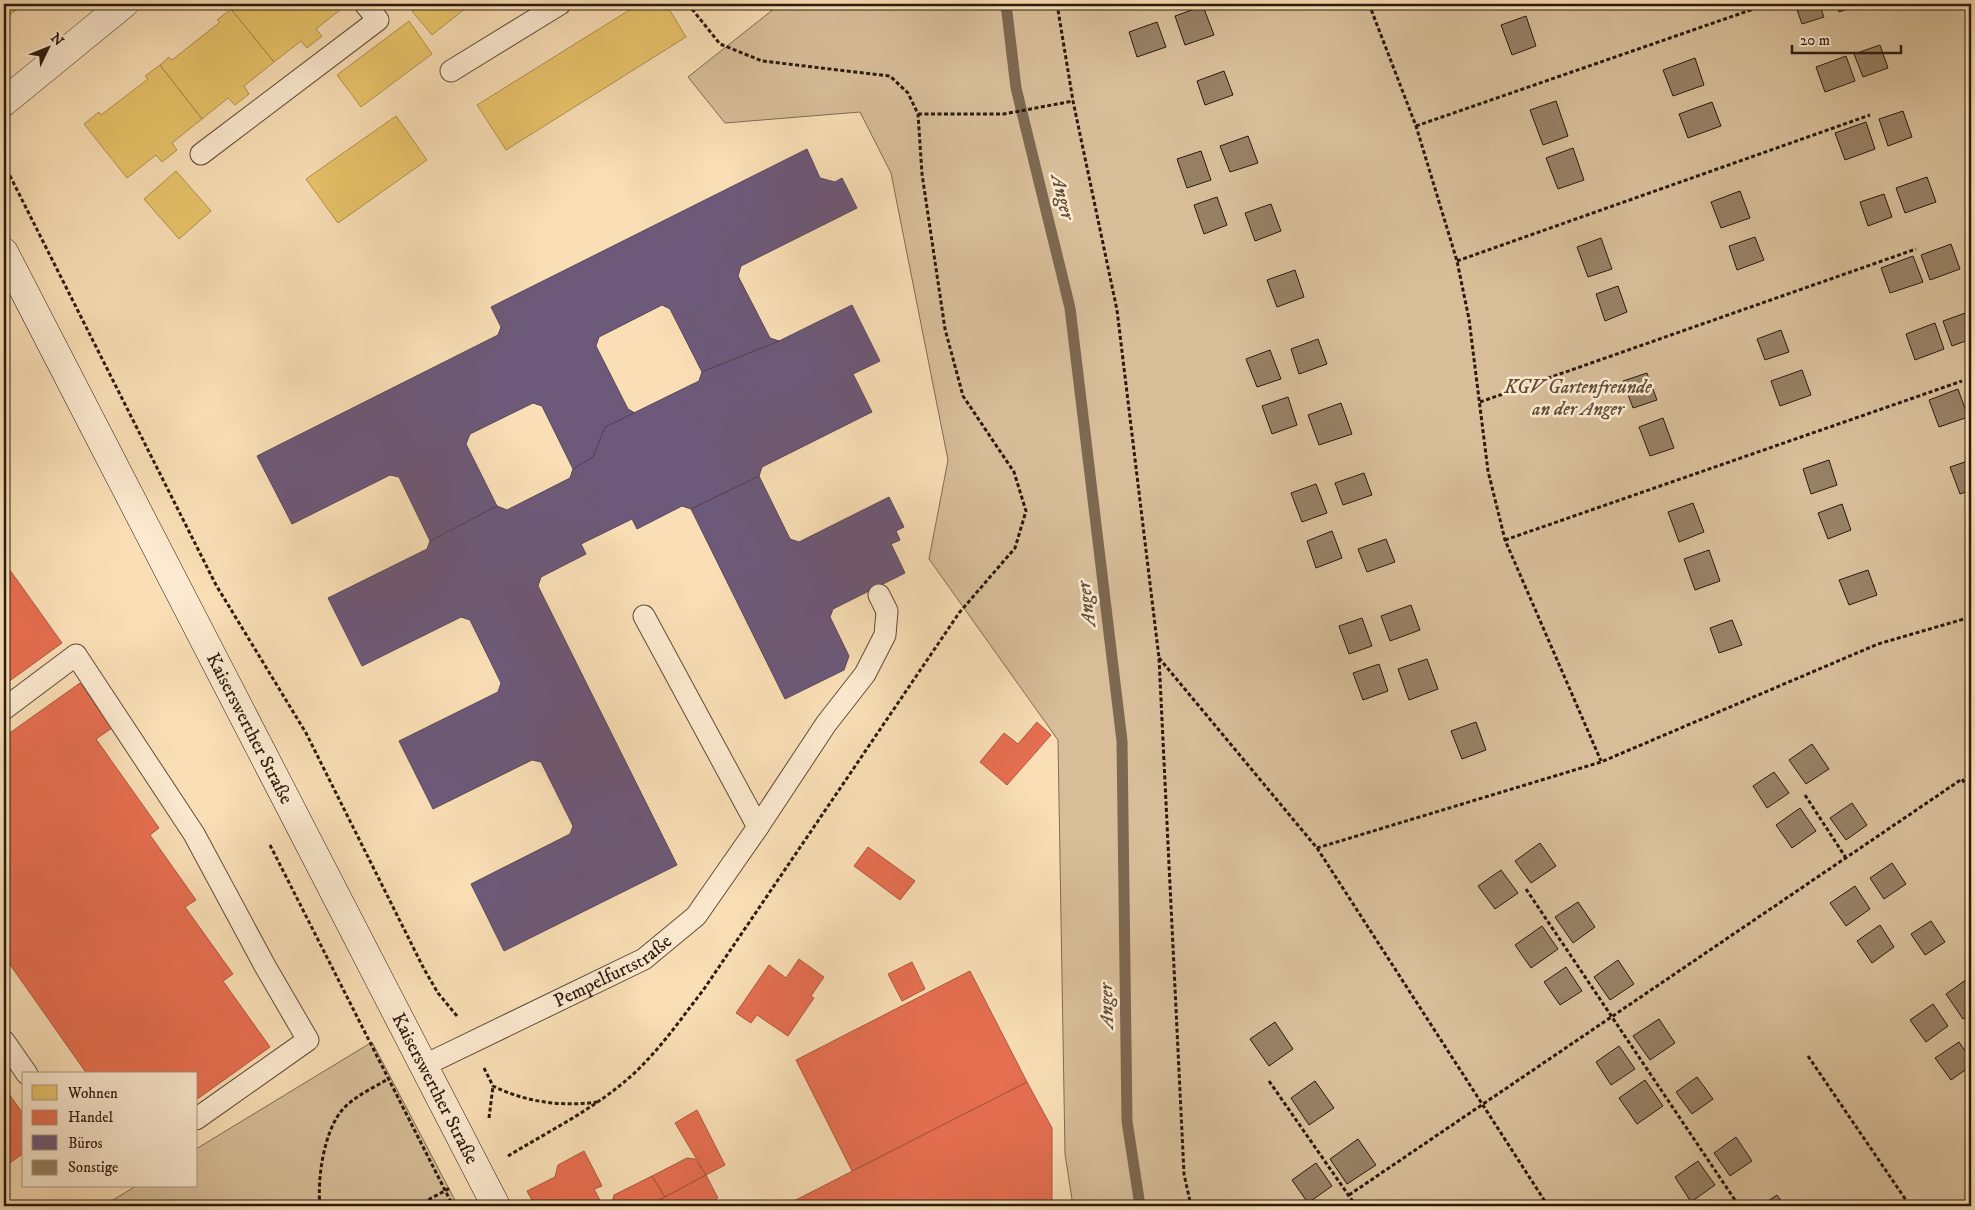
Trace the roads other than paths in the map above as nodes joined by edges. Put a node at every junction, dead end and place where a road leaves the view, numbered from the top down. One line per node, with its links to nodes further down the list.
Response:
1 (124, 4): 5 (main road)
2 (365, 4): 6 (lane)
3 (560, 4): 4 (lane)
4 (451, 71)
5 (4, 102)
6 (201, 154)
7 (4, 252): 13 (main road, Kaiserswerther Straße)
8 (880, 595): 11 (lane, Pempelfurtstraße)
9 (644, 616): 11 (lane)
10 (4, 709): 15 (lane)
11 (758, 827): 13 (lane, Pempelfurtstraße)
12 (4, 1041): 14 (lane)
13 (425, 1066): 16 (main road, Kaiserswerther Straße)
14 (26, 1072)
15 (198, 1118)
16 (496, 1206)

